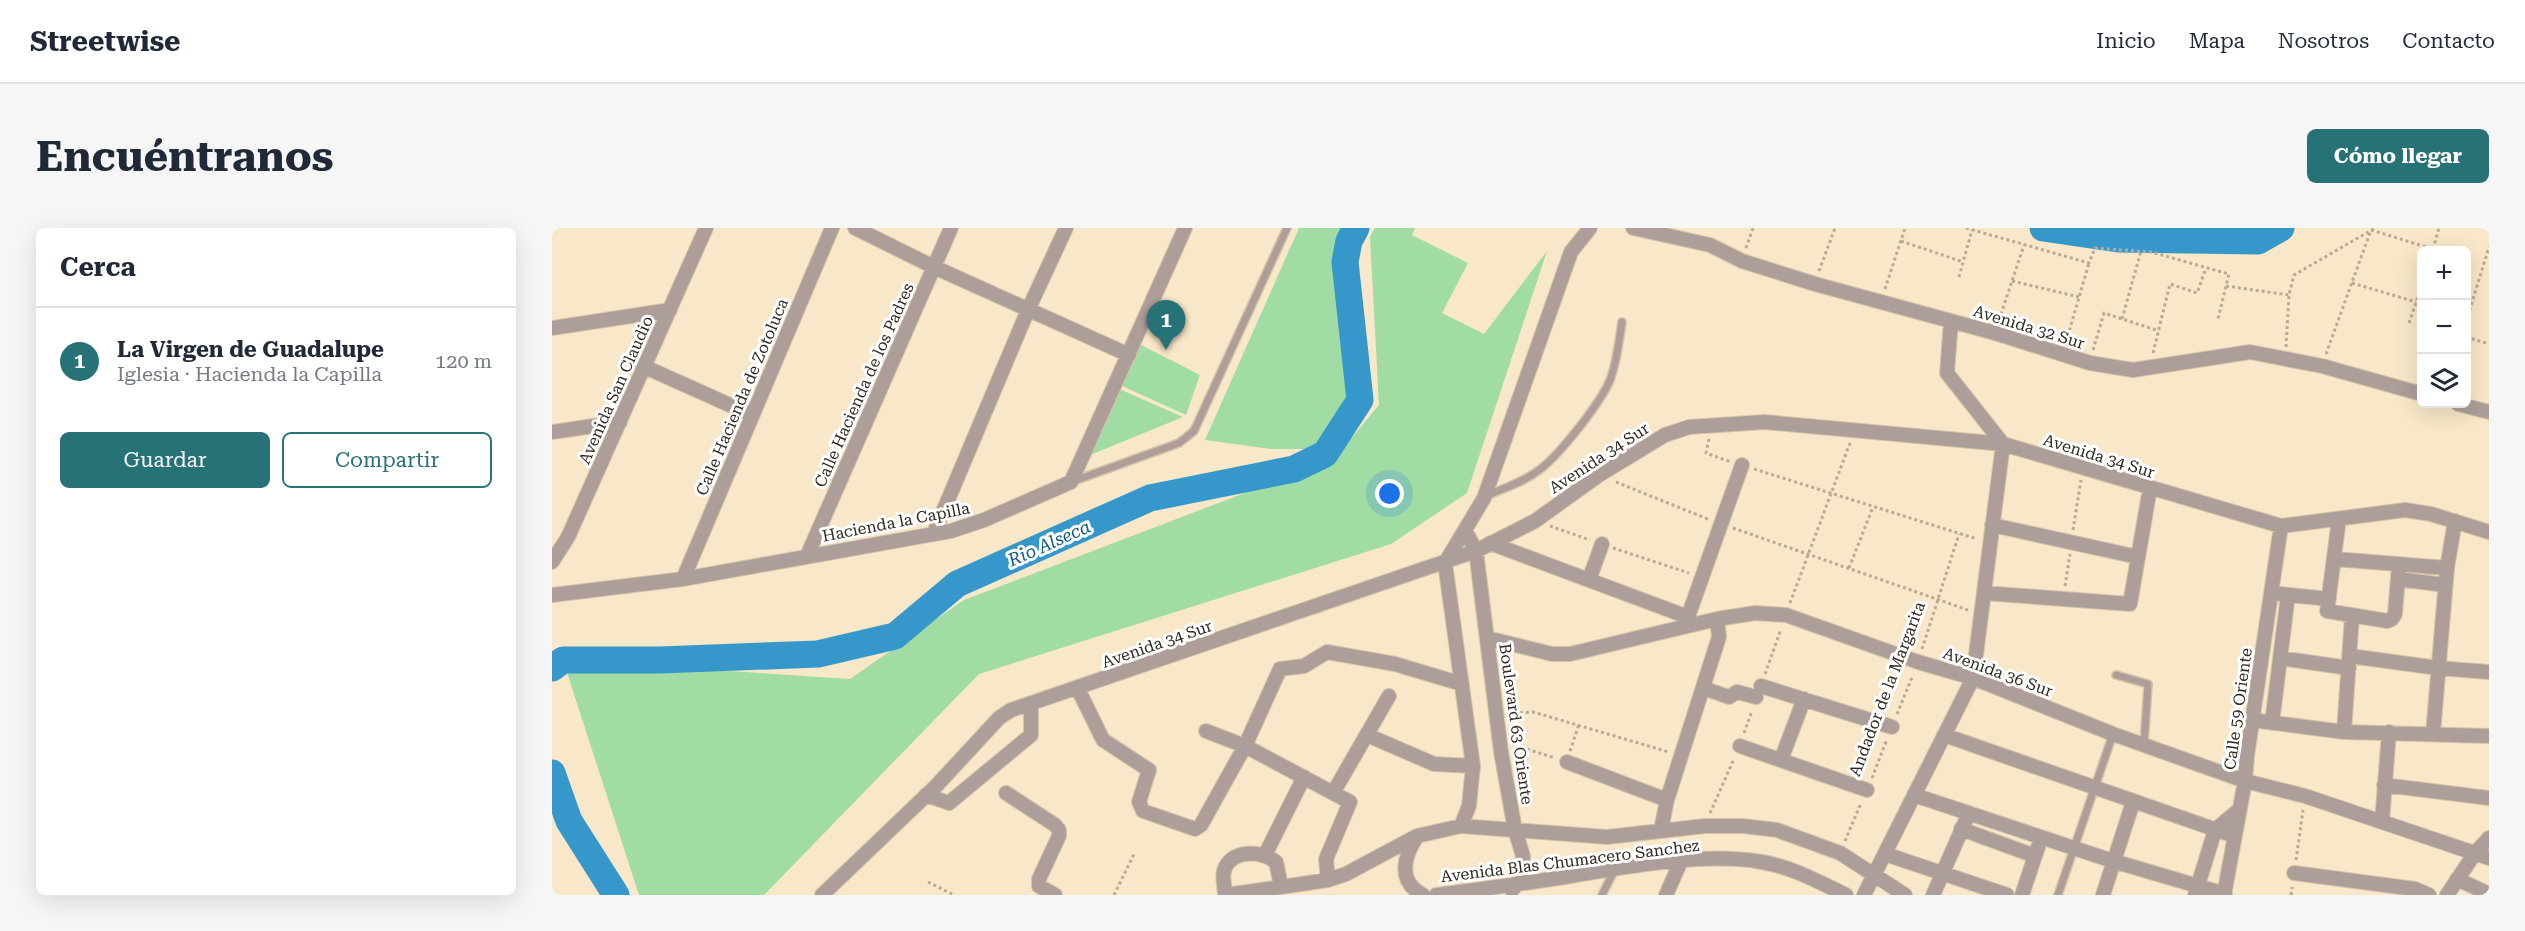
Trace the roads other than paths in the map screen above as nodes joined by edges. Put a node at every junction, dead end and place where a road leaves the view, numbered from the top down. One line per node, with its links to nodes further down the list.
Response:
1 (706, 228): 11 (street, Avenida San Claudio)
2 (832, 228): 21 (street, Calle Hacienda de Zotoluca)
3 (855, 228): 10 (street)
4 (951, 228): 10 (street, Calle Hacienda de los Padres)
5 (1066, 228): 12 (street)
6 (1185, 228): 16 (street)
7 (1287, 228): 26 (lane)
8 (1590, 228): 28 (street)
9 (1634, 228): 13 (street, Avenida 32 Sur)
10 (934, 267): 12 (street); 41 (street, Calle Hacienda de los Padres)
11 (670, 310): 15 (street); 17 (street, Avenida San Claudio)
12 (1028, 310): 16 (street); 35 (street)
13 (1952, 321): 18 (street, Avenida 32 Sur); 24 (street)
14 (1622, 322): 28 (lane)
15 (552, 328)
16 (1129, 355): 26 (street)
17 (645, 367): 21 (street); 22 (street, Avenida San Claudio)
18 (2417, 393)
19 (2471, 407): 20 (street)
20 (2489, 412)
21 (752, 415): 48 (street, Calle Hacienda de Zotoluca)
22 (620, 422): 23 (street); 36 (street, Avenida San Claudio)
23 (552, 432)
24 (2003, 444): 27 (street, Avenida 34 Sur); 31 (street); 38 (street, Avenida 34 Sur)
25 (1742, 465): 59 (street)
26 (1071, 482): 35 (street, Hacienda la Capilla)
27 (2150, 488): 32 (street, Avenida 34 Sur); 42 (street)
28 (1484, 498): 33 (street)
29 (2339, 519): 30 (street, Avenida 34 Sur); 32 (street, Avenida 34 Sur); 43 (street)
30 (2455, 521): 34 (street, Avenida 34 Sur); 47 (street)
31 (1992, 525): 42 (street); 53 (street)
32 (2281, 526): 52 (street, Calle 59 Oriente)
33 (1465, 530): 40 (street); 45 (street)
34 (2489, 532)
35 (934, 533): 41 (street, Hacienda la Capilla)
36 (568, 537): 37 (street); 44 (street, Avenida San Claudio)
37 (552, 540)
38 (1490, 543): 40 (street, Avenida 34 Sur); 50 (street)
39 (1602, 544): 50 (street)
40 (1476, 551): 45 (street, Avenida 34 Sur); 60 (street, Boulevard 63 Oriente)
41 (807, 556): 48 (street, Hacienda la Capilla)
42 (2138, 557): 53 (street)
43 (2335, 559): 46 (street); 56 (street)
44 (552, 562)
45 (1445, 563): 67 (street); 69 (street, Avenida 34 Sur)
46 (2399, 564): 47 (street); 49 (street)
47 (2447, 568): 51 (street)
48 (683, 579): 54 (street, Hacienda la Capilla)
49 (2398, 579): 51 (street); 57 (street)
50 (1589, 580): 59 (street)
51 (2445, 585): 63 (street)
52 (2270, 592): 55 (street); 73 (street, Calle 59 Oriente)
53 (1984, 593): 66 (street)
54 (552, 594)
55 (2288, 595): 56 (street); 61 (street)
56 (2328, 605): 57 (street)
57 (2352, 616): 62 (street)
58 (1716, 619): 59 (street, Avenida 36 Sur); 66 (street, Avenida 36 Sur); 68 (street)
59 (1687, 622): 60 (street, Avenida 36 Sur)
60 (1487, 638): 107 (street, Boulevard 63 Oriente)
61 (2280, 658): 62 (street); 74 (street)
62 (2349, 662): 63 (street); 77 (street)
63 (2438, 668): 64 (street); 80 (street)
64 (2489, 672)
65 (2115, 675): 84 (lane)
66 (1973, 678): 79 (street, Avenida 36 Sur); 82 (street)
67 (1462, 684): 85 (street); 89 (street)
68 (1702, 688): 71 (street); 100 (street)
69 (1078, 689): 72 (street, Avenida 34 Sur); 85 (street)
70 (1389, 696): 81 (street)
71 (1804, 699): 75 (street); 87 (street)
72 (1031, 704): 97 (street, Avenida 34 Sur); 97 (street)
73 (2252, 720): 74 (street); 91 (street, Calle 59 Oriente)
74 (2272, 723): 77 (street)
75 (1892, 727)
76 (1206, 731): 85 (street)
77 (2344, 732): 78 (street)
78 (2389, 732): 80 (street); 92 (street)
79 (2113, 734): 84 (street, Avenida 36 Sur); 93 (lane)
80 (2433, 734): 83 (street)
81 (1366, 735): 89 (street); 96 (street)
82 (1944, 735): 93 (street); 98 (street)
83 (2489, 736)
84 (2144, 745): 91 (street, Avenida 36 Sur)
85 (1245, 746): 90 (street)
86 (1740, 746): 87 (street)
87 (1782, 760): 94 (street)
88 (1567, 762): 100 (street)
89 (1473, 766): 105 (street)
90 (1304, 777): 96 (street); 116 (street)
91 (2245, 781): 102 (street, Calle 59 Oriente); 104 (street, Avenida 36 Sur)
92 (2384, 785): 99 (street); 104 (street)
93 (2094, 788): 101 (street); 114 (lane)
94 (1867, 790)
95 (1006, 793): 134 (street)
96 (1333, 793): 125 (street)
97 (926, 795): 133 (street, Avenida 34 Sur)
98 (1914, 795): 103 (street); 115 (street)
99 (2489, 798)
100 (1667, 800): 108 (street)
101 (2133, 802): 109 (street); 120 (street)
102 (2239, 810): 109 (street); 111 (street, Calle 59 Oriente)
103 (1969, 813): 106 (street); 112 (street)
104 (2382, 822): 118 (street, Avenida 36 Sur)
105 (1461, 826): 107 (street, Avenida Blas Chumacero Sanchez); 110 (street, Avenida Blas Chumacero Sanchez)
106 (1961, 829): 117 (street); 122 (street)
107 (1515, 830): 108 (street, Avenida Blas Chumacero Sanchez); 127 (street, Boulevard 63 Oriente)
108 (1661, 830): 124 (street, Avenida Blas Chumacero Sanchez)
109 (2215, 830): 111 (street); 130 (street)
110 (1417, 836): 125 (street, Avenida Blas Chumacero Sanchez); 136 (street)
111 (2234, 836): 131 (street, Calle 59 Oriente)
112 (2041, 837): 114 (street); 117 (street)
113 (2489, 838): 118 (street)
114 (2074, 848): 120 (street); 147 (lane)
115 (1885, 854): 122 (street); 124 (street)
116 (1265, 855): 128 (street); 135 (street)
117 (2035, 856): 146 (street)
118 (2482, 856): 126 (street)
119 (1681, 861): 121 (street, Avenida Blas Chumacero Sanchez); 140 (street); 141 (street, Avenida Blas Chumacero Sanchez)
120 (2113, 861): 130 (street); 148 (street)
121 (1615, 869): 127 (street, Avenida Blas Chumacero Sanchez); 139 (lane)
122 (1942, 873): 144 (street); 145 (street)
123 (2294, 873): 129 (street)
124 (1874, 874): 142 (street); 143 (street, Avenida Blas Chumacero Sanchez)
125 (1328, 879): 128 (street, Avenida Blas Chumacero Sanchez)
126 (2457, 879): 132 (street); 150 (street)
127 (1517, 884): 137 (street, Avenida Blas Chumacero Sanchez); 138 (street)
128 (1281, 886): 135 (street, Avenida Blas Chumacero Sanchez)
129 (2365, 888): 149 (street)
130 (2197, 891): 131 (street)
131 (2225, 894)
132 (2489, 894)
133 (822, 895)
134 (1055, 895)
135 (1226, 895)
136 (1423, 895)
137 (1436, 895)
138 (1505, 895)
139 (1602, 895)
140 (1666, 895)
141 (1846, 895)
142 (1864, 895)
143 (1905, 895)
144 (1933, 895)
145 (2007, 895)
146 (2022, 895)
147 (2058, 895)
148 (2103, 895)
149 (2429, 895)
150 (2447, 895)

